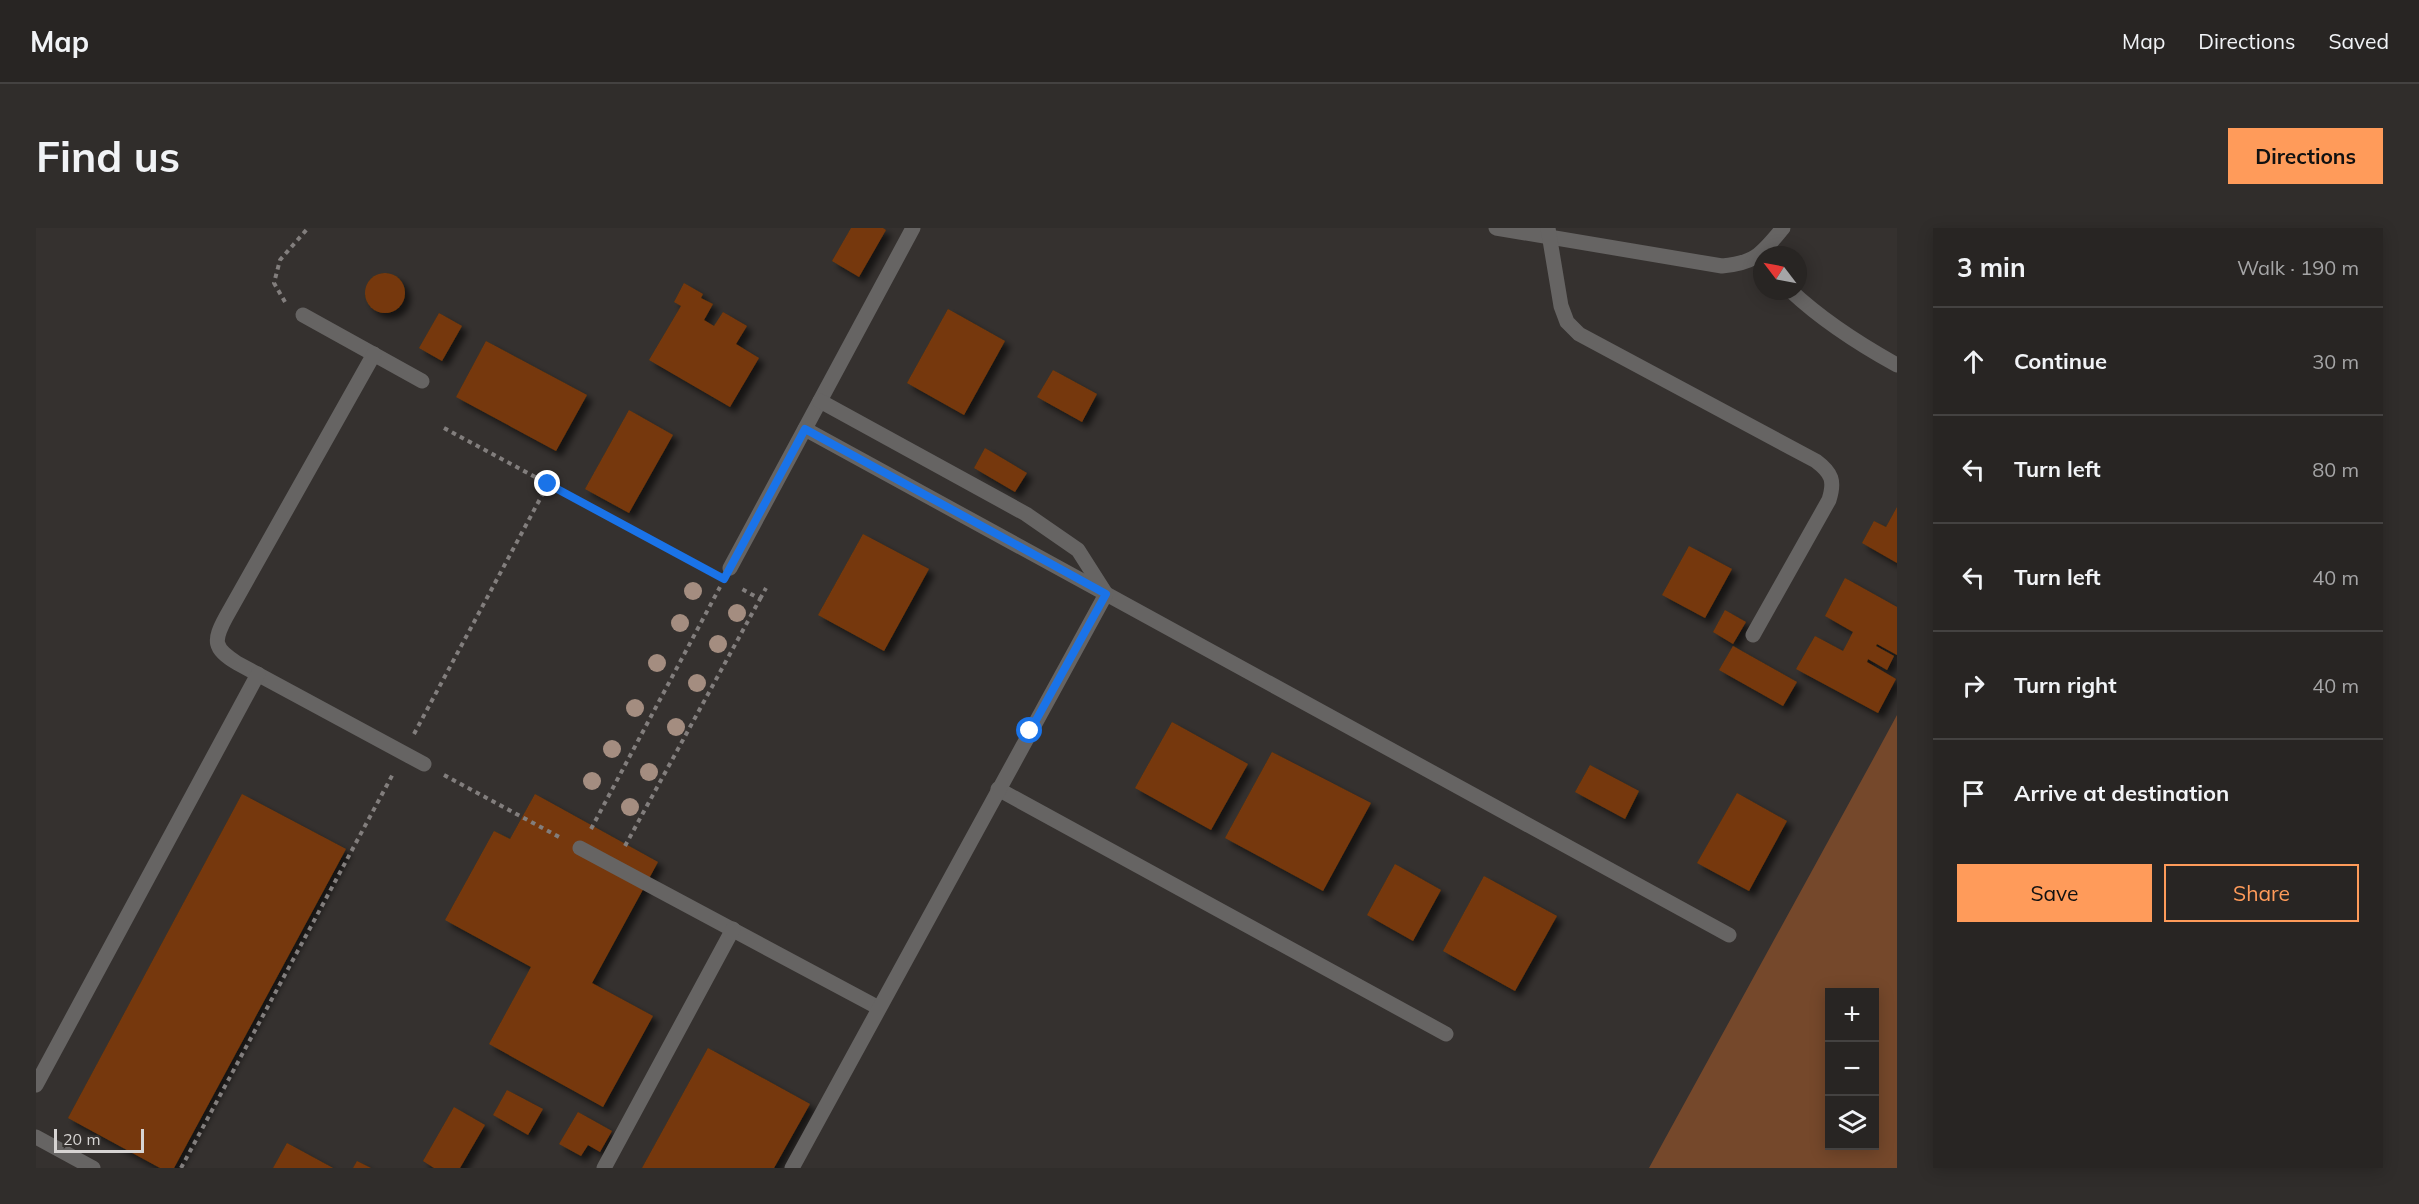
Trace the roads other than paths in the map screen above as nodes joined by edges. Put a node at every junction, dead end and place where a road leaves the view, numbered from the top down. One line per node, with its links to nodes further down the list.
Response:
1 (913, 228): 12 (lane)
2 (1496, 228): 4 (lane)
3 (1783, 228): 5 (lane)
4 (1549, 232): 6 (lane); 16 (lane)
5 (1767, 246)
6 (1753, 260)
7 (1800, 300): 10 (lane)
8 (303, 315): 9 (lane)
9 (374, 354): 11 (lane); 17 (lane)
10 (1897, 365)
11 (422, 381)
12 (820, 401): 13 (lane); 15 (lane)
13 (805, 429): 14 (lane); 15 (lane)
14 (727, 574)
15 (1106, 594): 19 (lane); 22 (lane)
16 (1753, 635)
17 (258, 674): 18 (lane); 25 (lane)
18 (424, 764)
19 (998, 789): 23 (lane); 24 (lane)
20 (580, 848): 21 (lane)
21 (733, 929): 23 (lane); 28 (lane)
22 (1729, 935)
23 (879, 1008): 29 (lane)
24 (1446, 1034)
25 (36, 1085)
26 (36, 1137): 27 (lane)
27 (93, 1168)
28 (604, 1168)
29 (792, 1168)

